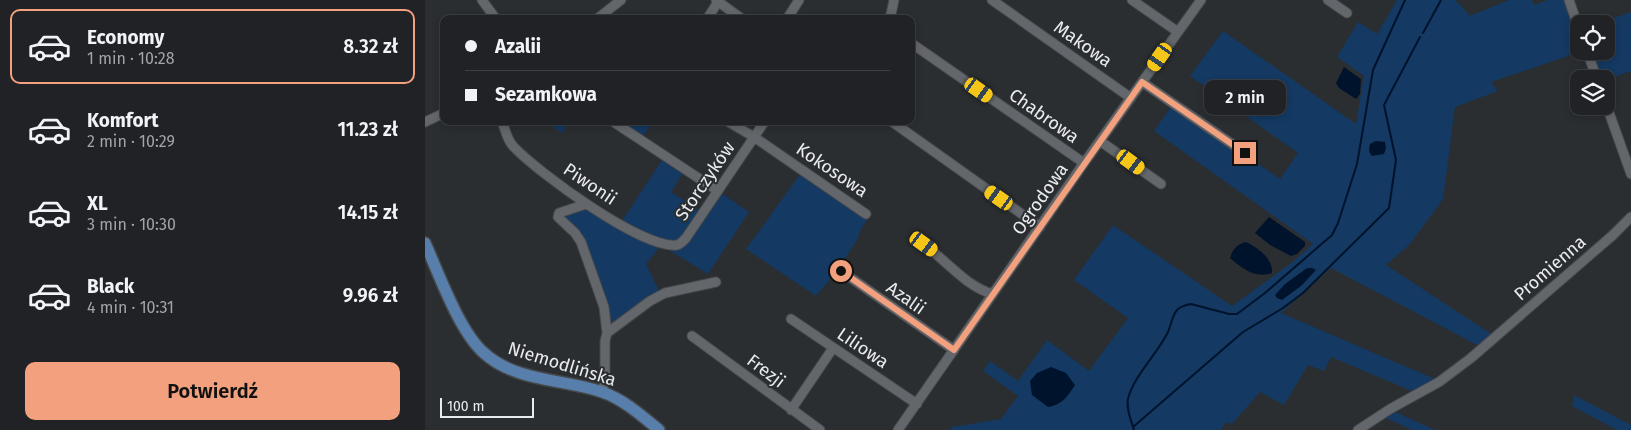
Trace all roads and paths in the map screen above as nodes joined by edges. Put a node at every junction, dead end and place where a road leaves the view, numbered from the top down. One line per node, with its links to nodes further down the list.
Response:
1 (482, 0): 12 (street)
2 (621, 0): 13 (street)
3 (799, 0): 16 (street)
4 (894, 0): 17 (street)
5 (992, 0): 22 (street, Makowa)
6 (1132, 0): 19 (street)
7 (1201, 0): 19 (street, Ogrodowa)
8 (1328, 0): 11 (street)
9 (1569, 0): 18 (street)
10 (717, 1): 14 (street); 15 (street)
11 (1347, 13)
12 (493, 15)
13 (602, 15)
14 (709, 15)
15 (736, 15)
16 (790, 15)
17 (891, 15)
18 (1574, 15)
19 (1178, 32): 21 (street, Ogrodowa)
20 (915, 46): 34 (street, Chabrowa)
21 (1142, 82): 22 (street, Ogrodowa); 33 (street)
22 (1131, 98): 32 (street, Ogrodowa)
23 (440, 115): 25 (street)
24 (1610, 115): 35 (street)
25 (425, 122)
26 (504, 125): 38 (street, Piwonii)
27 (618, 125): 37 (street)
28 (734, 125): 31 (street, Storczyków)
29 (762, 125): 31 (street, Storczyków)
30 (897, 125): 41 (street)
31 (754, 137): 37 (street, Storczyków); 39 (street, Kokosowa)
32 (1100, 140): 34 (street, Ogrodowa); 36 (street)
33 (1245, 153)
34 (1084, 163): 41 (street, Ogrodowa)
35 (1631, 174)
36 (1161, 184)
37 (718, 191): 43 (street, Storczyków)
38 (586, 204): 43 (street, Piwonii); 49 (street)
39 (866, 214)
40 (1631, 216): 59 (street, Promienna)
41 (1040, 227): 47 (street, Ogrodowa)
42 (425, 243): 53 (main road, Niemodlińska)
43 (681, 243)
44 (924, 244): 47 (street)
45 (841, 271): 52 (street, Azalii)
46 (716, 282): 49 (street)
47 (993, 294): 52 (street, Ogrodowa)
48 (791, 319): 51 (street, Liliowa)
49 (607, 333): 53 (street)
50 (692, 336): 55 (street, Frezji)
51 (833, 348): 54 (street, Liliowa); 55 (street)
52 (954, 350): 54 (street, Ogrodowa)
53 (602, 392): 56 (main road, Niemodlińska)
54 (917, 404): 58 (street, Ogrodowa)
55 (791, 410): 57 (street, Frezji)
56 (659, 430)
57 (821, 430)
58 (898, 430)
59 (1358, 430)

